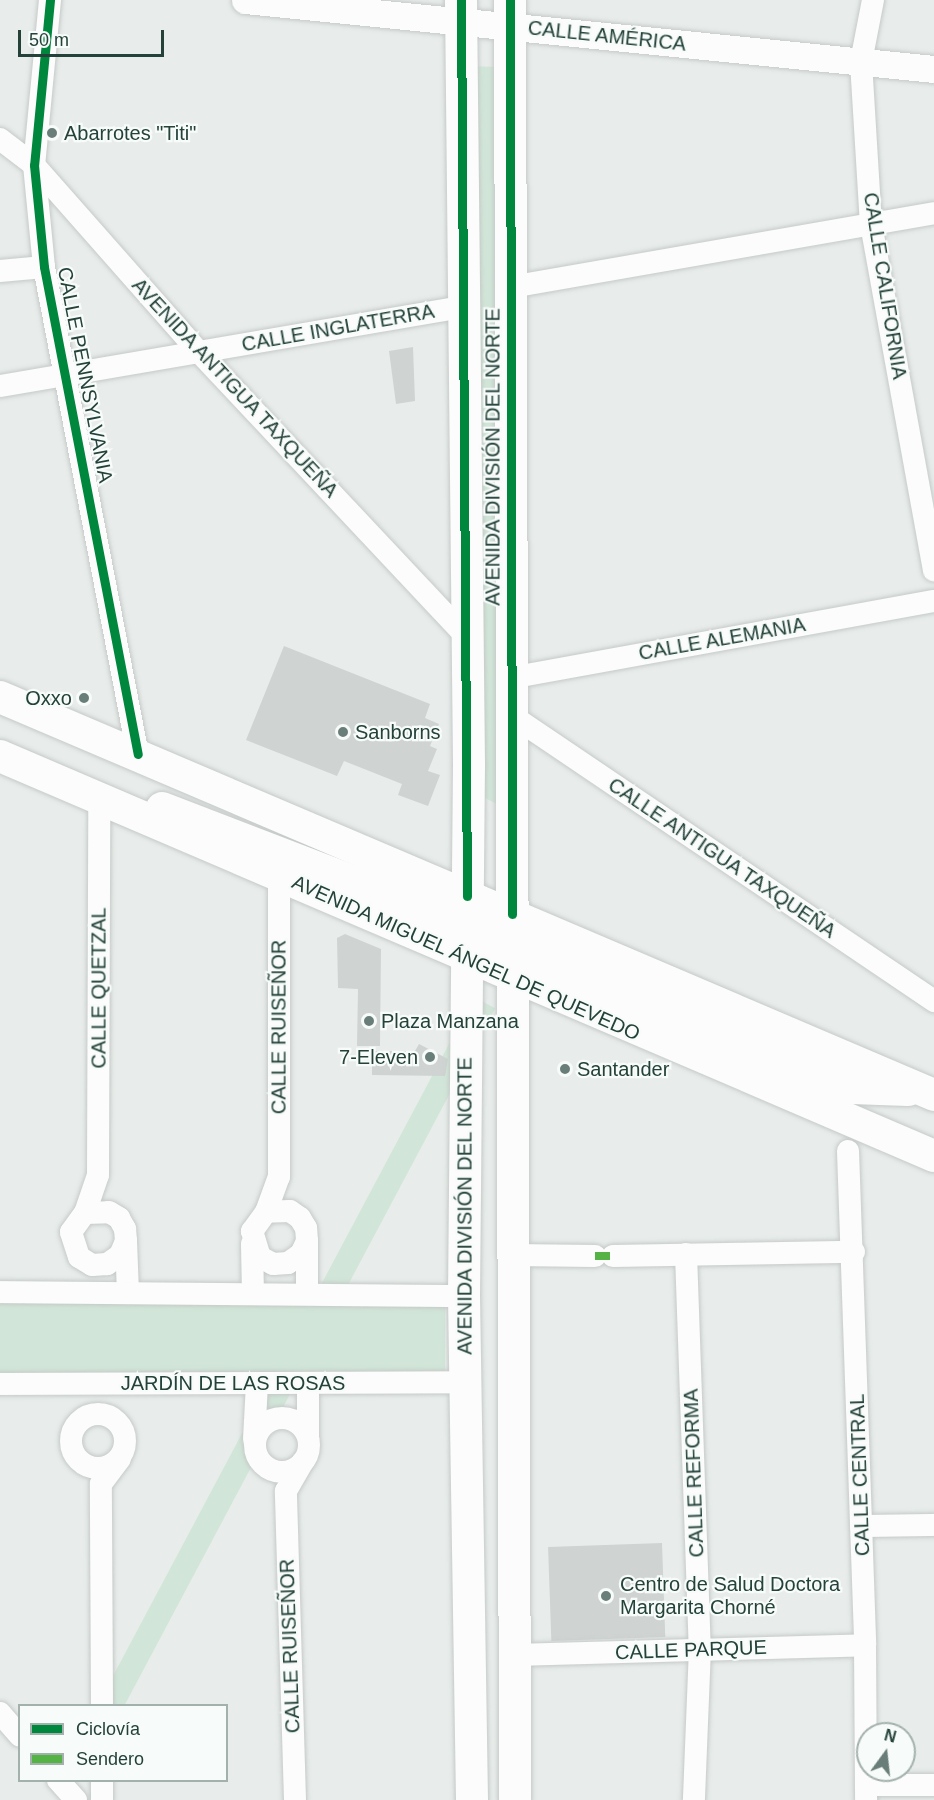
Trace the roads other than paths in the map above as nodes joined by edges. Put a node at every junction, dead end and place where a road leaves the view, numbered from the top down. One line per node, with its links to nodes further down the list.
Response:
1 (50, 0): 9 (street, CALLE PENNSYLVANIA)
2 (245, 0): 4 (street, CALLE AMÉRICA)
3 (873, 0): 6 (street, CALLE CALIFORNIA)
4 (461, 11): 5 (street, CALLE AMÉRICA); 15 (main road, AVENIDA DIVISIÓN DEL NORTE)
5 (510, 13): 6 (street, CALLE AMÉRICA); 14 (main road, AVENIDA DIVISIÓN DEL NORTE)
6 (861, 62): 7 (street, CALLE AMÉRICA); 11 (street, CALLE CALIFORNIA)
7 (934, 69)
8 (0, 139): 9 (street, AVENIDA ANTIGUA TAXQUEÑA)
9 (34, 165): 12 (street, CALLE PENNSYLVANIA); 16 (street, AVENIDA ANTIGUA TAXQUEÑA)
10 (934, 213): 11 (street)
11 (871, 224): 14 (street); 19 (street, CALLE CALIFORNIA)
12 (44, 267): 13 (street); 17 (street, CALLE PENNSYLVANIA)
13 (0, 271)
14 (511, 287): 22 (main road, AVENIDA DIVISIÓN DEL NORTE)
15 (463, 307): 16 (street, CALLE INGLATERRA); 21 (main road, AVENIDA DIVISIÓN DEL NORTE)
16 (199, 352): 17 (street, CALLE INGLATERRA); 21 (street, AVENIDA ANTIGUA TAXQUEÑA)
17 (68, 374): 18 (street, CALLE INGLATERRA); 25 (street, CALLE PENNSYLVANIA)
18 (0, 386)
19 (934, 570)
20 (934, 601): 22 (street, CALLE ALEMANIA)
21 (468, 639): 29 (main road, AVENIDA DIVISIÓN DEL NORTE)
22 (510, 678): 24 (main road, AVENIDA DIVISIÓN DEL NORTE)
23 (0, 697): 25 (main road)
24 (511, 715): 30 (main road, AVENIDA DIVISIÓN DEL NORTE); 35 (street, CALLE ANTIGUA TAXQUEÑA)
25 (138, 754): 29 (main road)
26 (0, 756): 27 (main road, AVENIDA MIGUEL ÁNGEL DE QUEVEDO)
27 (99, 800): 28 (main road, AVENIDA MIGUEL ÁNGEL DE QUEVEDO); 31 (main road); 39 (street, CALLE QUETZAL)
28 (279, 877): 33 (main road, AVENIDA MIGUEL ÁNGEL DE QUEVEDO); 40 (street, CALLE RUISEÑOR)
29 (468, 896): 30 (main road); 31 (main road, AVENIDA DIVISIÓN DEL NORTE)
30 (512, 914): 31 (main road); 32 (main road, AVENIDA DIVISIÓN DEL NORTE); 36 (main road)
31 (466, 927): 33 (main road, AVENIDA DIVISIÓN DEL NORTE)
32 (512, 945): 33 (main road); 34 (main road, AVENIDA DIVISIÓN DEL NORTE); 36 (main road)
33 (465, 959): 34 (main road, AVENIDA MIGUEL ÁNGEL DE QUEVEDO); 57 (main road, AVENIDA DIVISIÓN DEL NORTE)
34 (510, 978): 38 (main road, AVENIDA MIGUEL ÁNGEL DE QUEVEDO); 51 (main road, AVENIDA DIVISIÓN DEL NORTE)
35 (934, 1000)
36 (928, 1092)
37 (848, 1151): 49 (street, CALLE CENTRAL)
38 (934, 1156)
39 (98, 1175): 42 (street, CALLE QUETZAL); 43 (street, CALLE QUETZAL)
40 (279, 1177): 41 (street, CALLE RUISEÑOR); 44 (street, CALLE RUISEÑOR)
41 (266, 1212): 44 (street); 48 (street)
42 (85, 1213): 43 (street); 47 (street)
43 (119, 1218): 45 (street)
44 (300, 1218): 46 (street)
45 (126, 1241): 47 (street); 54 (street)
46 (307, 1241): 48 (street); 56 (street)
47 (71, 1244): 53 (street)
48 (252, 1244): 55 (street)
49 (854, 1252): 50 (street); 75 (street, CALLE CENTRAL)
50 (686, 1254): 51 (street); 77 (street, CALLE REFORMA)
51 (512, 1255): 78 (main road, AVENIDA DIVISIÓN DEL NORTE)
52 (0, 1292): 53 (street)
53 (73, 1292): 54 (street)
54 (128, 1293): 55 (street)
55 (253, 1294): 56 (street)
56 (307, 1294): 57 (street)
57 (464, 1296): 59 (main road, AVENIDA DIVISIÓN DEL NORTE)
58 (118, 1382): 60 (street, JARDÍN DE LAS ROSAS); 61 (street, JARDÍN DE LAS ROSAS); 65 (street)
59 (466, 1382): 62 (street, JARDÍN DE LAS ROSAS); 89 (main road, AVENIDA DIVISIÓN DEL NORTE)
60 (74, 1383): 63 (street, JARDÍN DE LAS ROSAS); 64 (street)
61 (257, 1383): 62 (street, JARDÍN DE LAS ROSAS); 67 (street)
62 (308, 1383): 66 (street)
63 (0, 1384)
64 (75, 1422): 65 (street); 69 (street)
65 (118, 1422): 68 (street)
66 (309, 1436): 67 (street); 70 (street)
67 (254, 1440): 71 (street)
68 (120, 1459): 69 (street); 72 (street)
69 (78, 1461): 72 (street)
70 (303, 1462): 71 (street); 73 (street)
71 (262, 1465): 73 (street)
72 (101, 1484): 79 (street)
73 (286, 1491): 88 (street, CALLE RUISEÑOR)
74 (934, 1525): 75 (street)
75 (861, 1526): 76 (street, CALLE CENTRAL)
76 (865, 1645): 77 (street, CALLE PARQUE); 85 (street, CALLE CENTRAL)
77 (700, 1648): 78 (street, CALLE PARQUE); 91 (street, CALLE REFORMA)
78 (516, 1655): 90 (main road, AVENIDA DIVISIÓN DEL NORTE)
79 (102, 1704)
80 (0, 1713): 81 (street)
81 (18, 1734)
82 (60, 1782): 86 (street)
83 (102, 1782): 87 (street)
84 (934, 1785): 85 (street)
85 (866, 1793)
86 (76, 1800)
87 (102, 1800)
88 (295, 1800)
89 (472, 1800)
90 (515, 1800)
91 (694, 1800)

